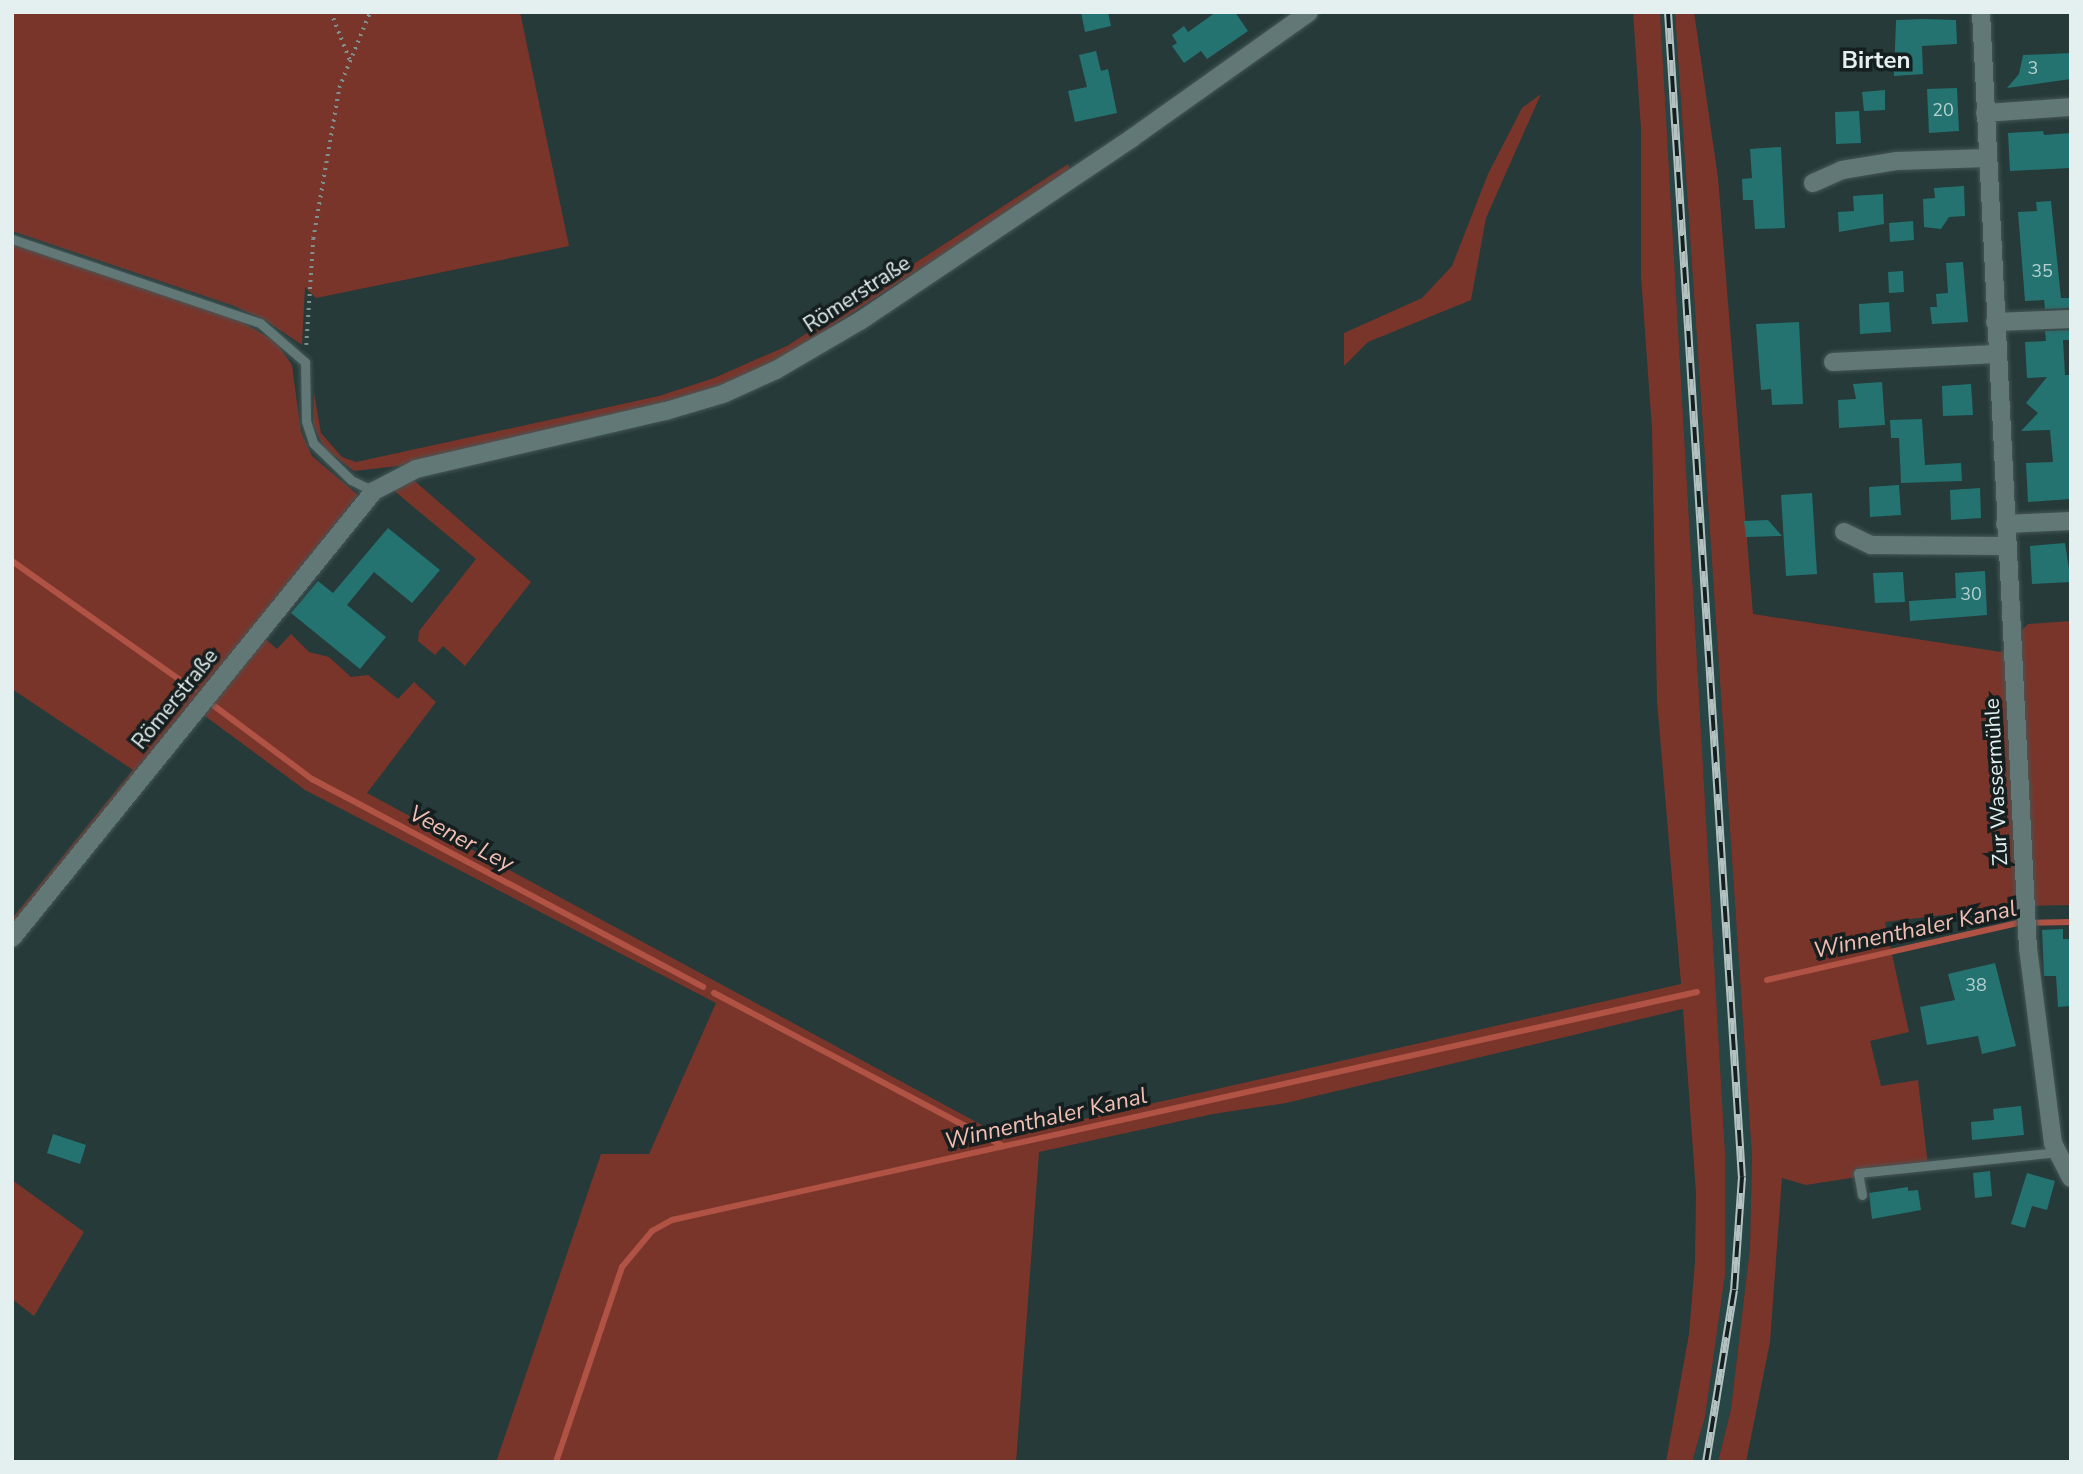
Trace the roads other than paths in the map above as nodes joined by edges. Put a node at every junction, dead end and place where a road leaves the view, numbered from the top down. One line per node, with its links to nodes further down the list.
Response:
1 (1309, 12): 12 (street, Römerstraße)
2 (1981, 12): 4 (street, Zur Wassermühle)
3 (2071, 107): 4 (street)
4 (1985, 113): 5 (street, Zur Wassermühle)
5 (1987, 158): 6 (street); 9 (street, Zur Wassermühle)
6 (1813, 183)
7 (12, 239): 12 (lane)
8 (2071, 318): 9 (street)
9 (1995, 322): 10 (street, Zur Wassermühle)
10 (1996, 354): 11 (street); 14 (street, Zur Wassermühle)
11 (1833, 362)
12 (374, 491): 17 (street, Römerstraße)
13 (2071, 521): 14 (street)
14 (2005, 524): 16 (street, Zur Wassermühle)
15 (1844, 532): 16 (street)
16 (2005, 546): 18 (street, Zur Wassermühle)
17 (12, 938)
18 (2058, 1152): 19 (street, Zur Wassermühle); 20 (lane)
19 (2071, 1178)
20 (1861, 1195)

